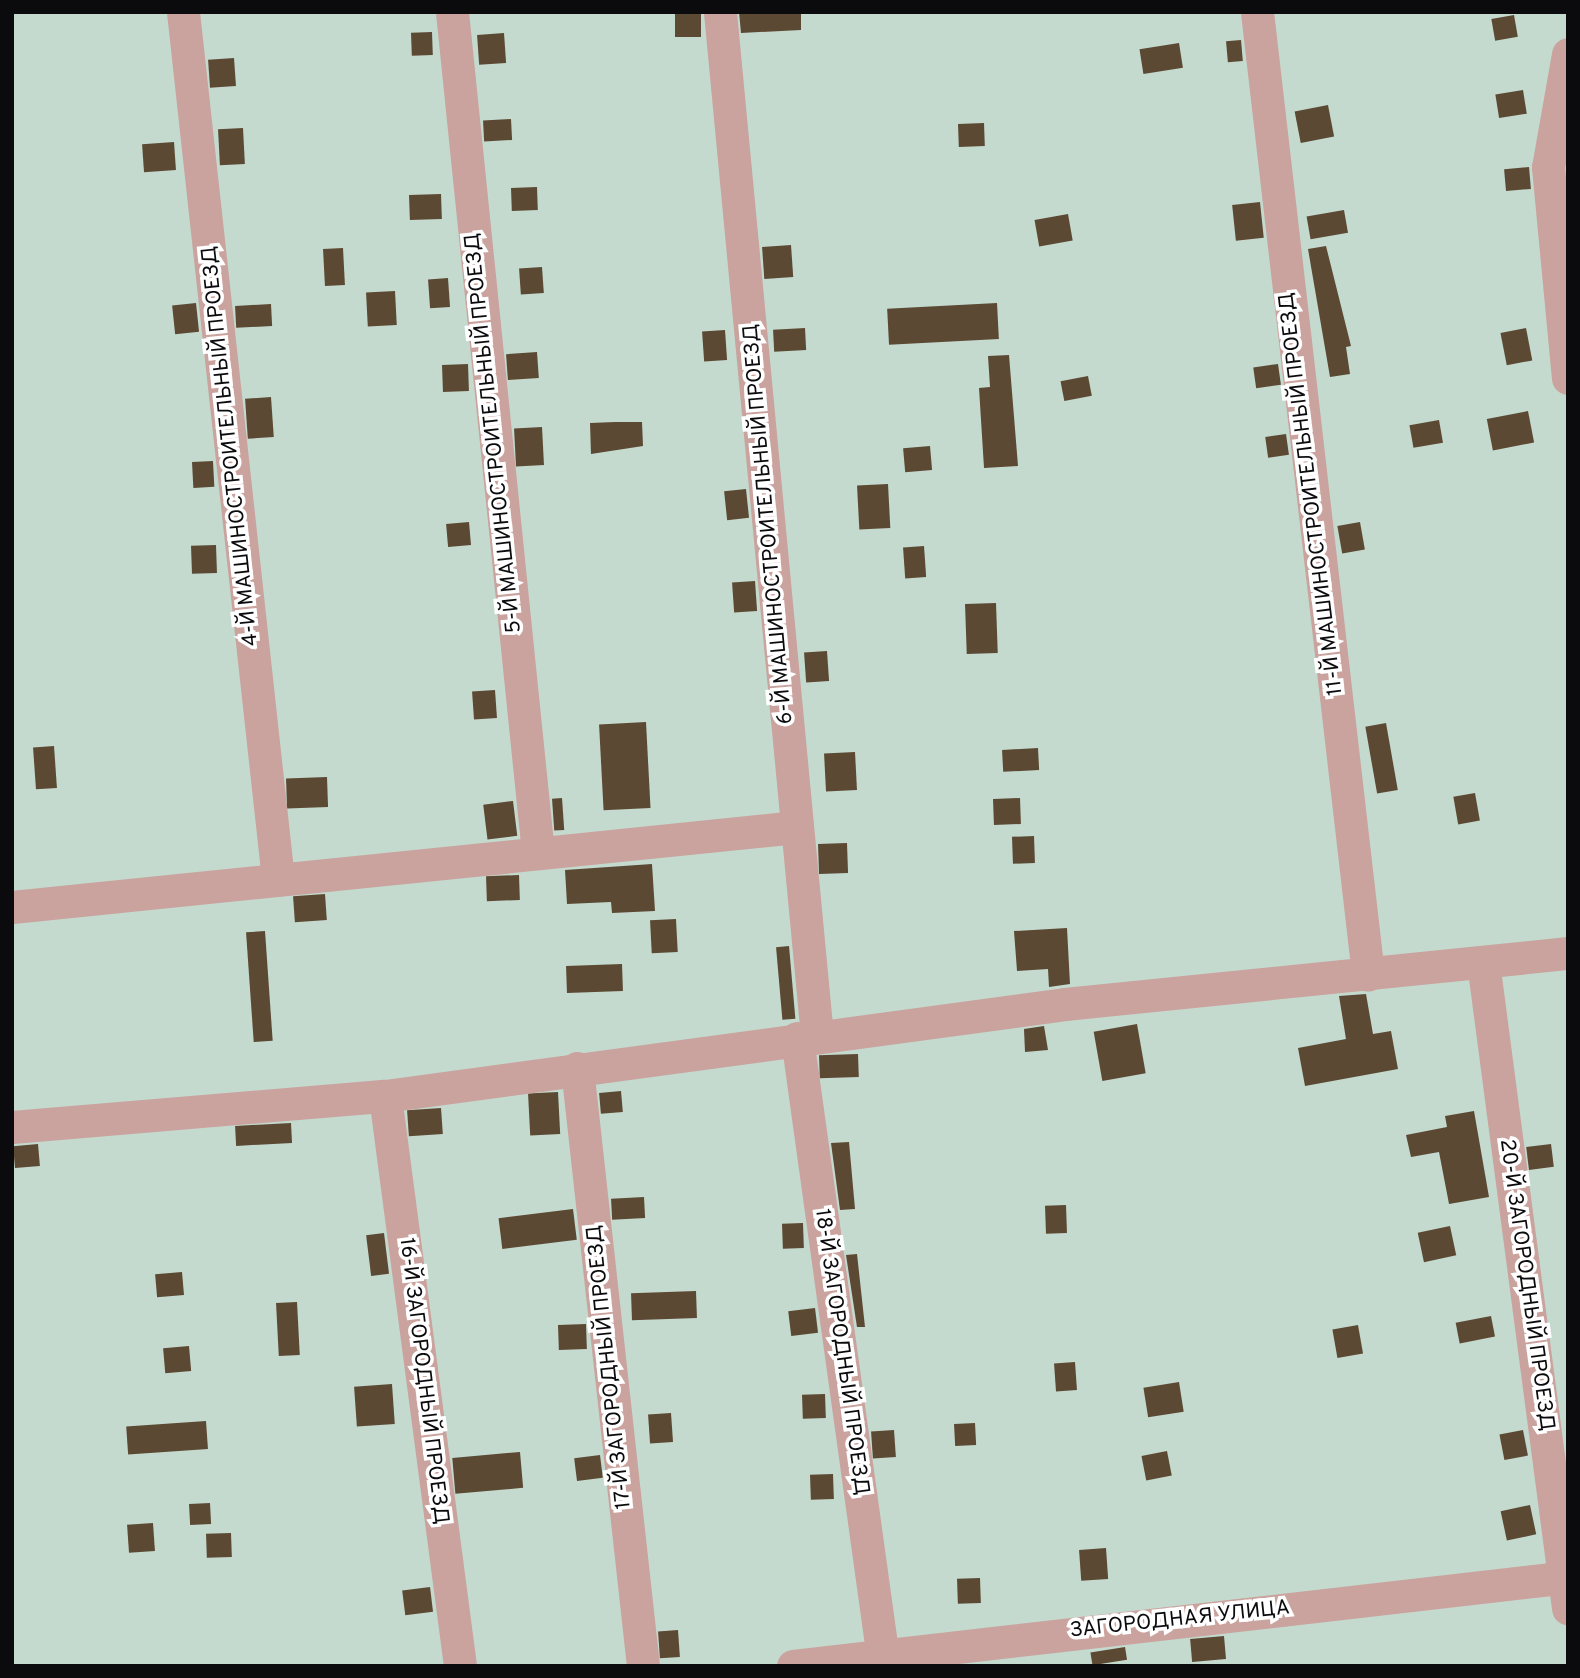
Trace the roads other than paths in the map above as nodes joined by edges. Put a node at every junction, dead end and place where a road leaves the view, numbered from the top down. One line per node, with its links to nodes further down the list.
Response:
1 (183, 12): 9 (street, 4-Й МАШИНОСТРОИТЕЛЬНЫЙ ПРОЕЗД)
2 (452, 12): 8 (street, 5-Й МАШИНОСТРОИТЕЛЬНЫЙ ПРОЕЗД)
3 (720, 12): 7 (street, 6-Й МАШИНОСТРОИТЕЛЬНЫЙ ПРОЕЗД)
4 (1257, 12): 13 (street, 11-Й МАШИНОСТРОИТЕЛЬНЫЙ ПРОЕЗД)
5 (1568, 54): 6 (street)
6 (1568, 378)
7 (797, 827): 8 (street); 14 (street, 6-Й МАШИНОСТРОИТЕЛЬНЫЙ ПРОЕЗД)
8 (538, 853): 9 (street)
9 (278, 880): 10 (street)
10 (13, 901)
11 (1568, 953): 12 (street)
12 (1483, 962): 13 (street); 18 (street, 20-Й ЗАГОРОДНЫЙ ПРОЕЗД)
13 (1368, 975): 14 (street)
14 (807, 1037): 15 (street); 19 (street, 18-Й ЗАГОРОДНЫЙ ПРОЕЗД)
15 (577, 1068): 16 (street); 21 (street, 17-Й ЗАГОРОДНЫЙ ПРОЕЗД)
16 (385, 1096): 17 (street); 20 (street, 16-Й ЗАГОРОДНЫЙ ПРОЕЗД)
17 (12, 1127)
18 (1567, 1587): 19 (street, ЗАГОРОДНАЯ УЛИЦА)
19 (883, 1659): 22 (street, ЗАГОРОДНАЯ УЛИЦА)
20 (460, 1666)
21 (643, 1666)
22 (793, 1666)

